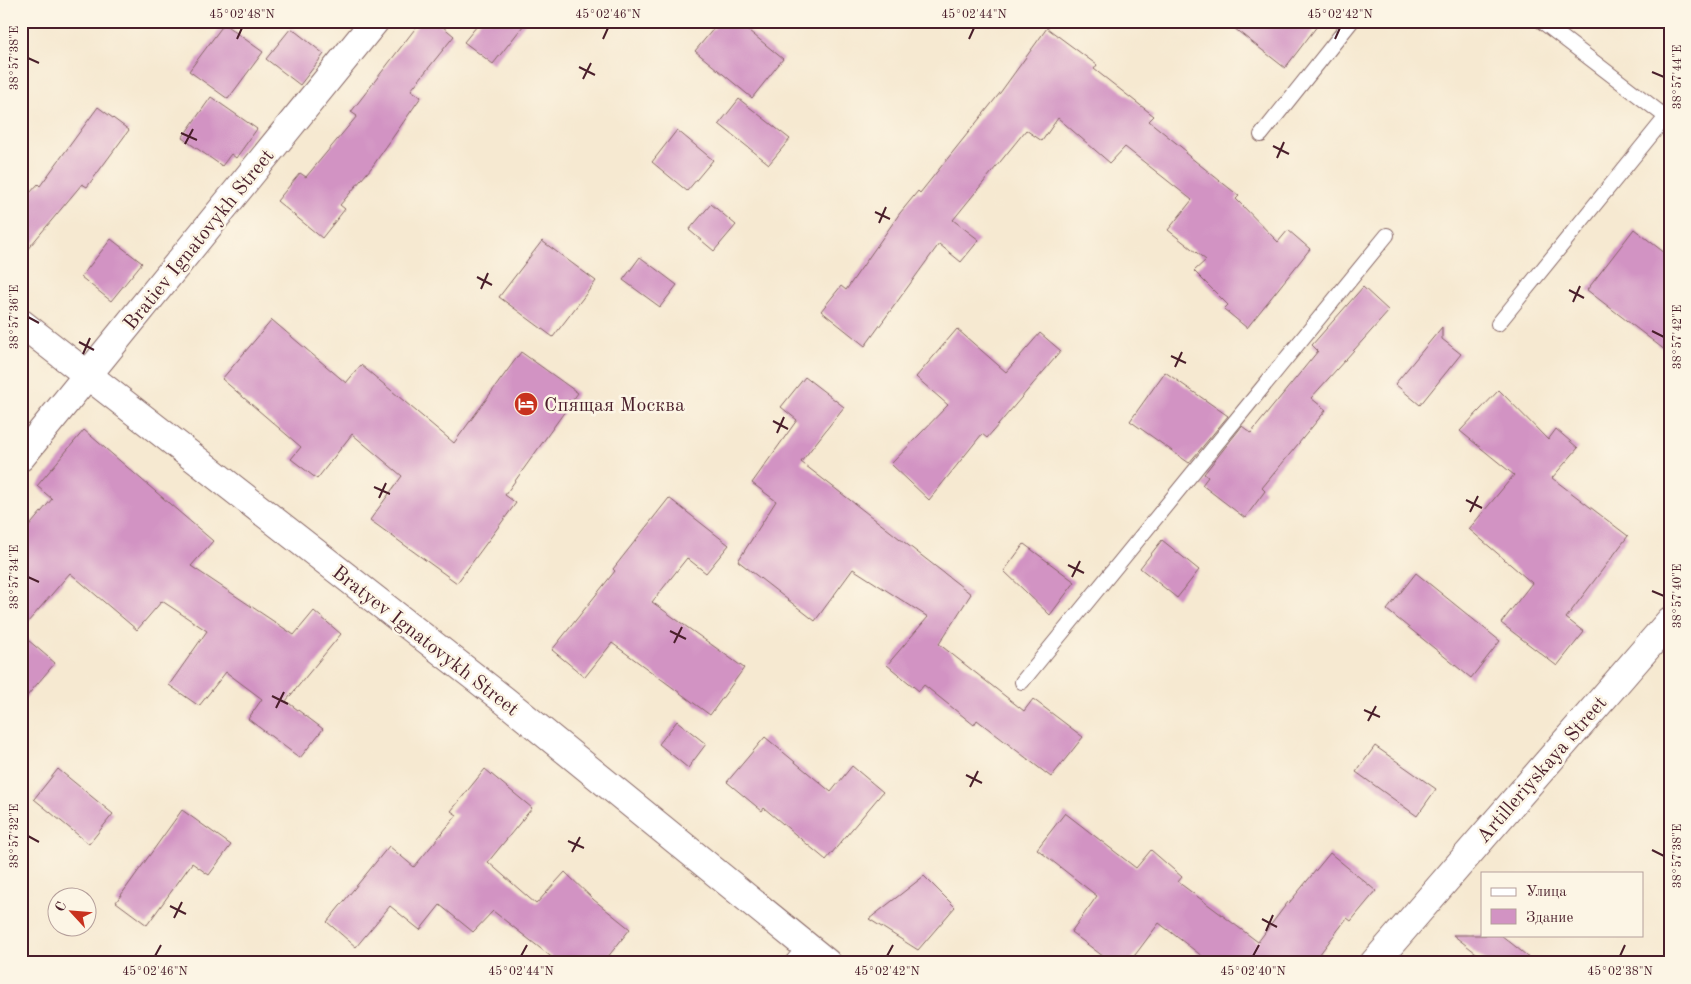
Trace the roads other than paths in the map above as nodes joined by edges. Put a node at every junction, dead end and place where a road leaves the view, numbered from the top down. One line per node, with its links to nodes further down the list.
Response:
1 (375, 21): 9 (street, Bratiev Ignatovykh Street)
2 (1352, 21): 5 (lane)
3 (1541, 21): 4 (lane)
4 (1668, 115): 8 (lane)
5 (1262, 135)
6 (1387, 235): 12 (lane)
7 (21, 323): 9 (street, Bratyev Ignatovykh Street)
8 (1498, 324)
9 (88, 376): 10 (street, Bratiev Ignatovykh Street); 13 (street, Bratyev Ignatovykh Street)
10 (21, 457)
11 (1670, 621): 15 (street, Artilleriyskaya Street)
12 (1022, 682)
13 (798, 954): 14 (street, Bratyev Ignatovykh Street)
14 (828, 963)
15 (1374, 963)

